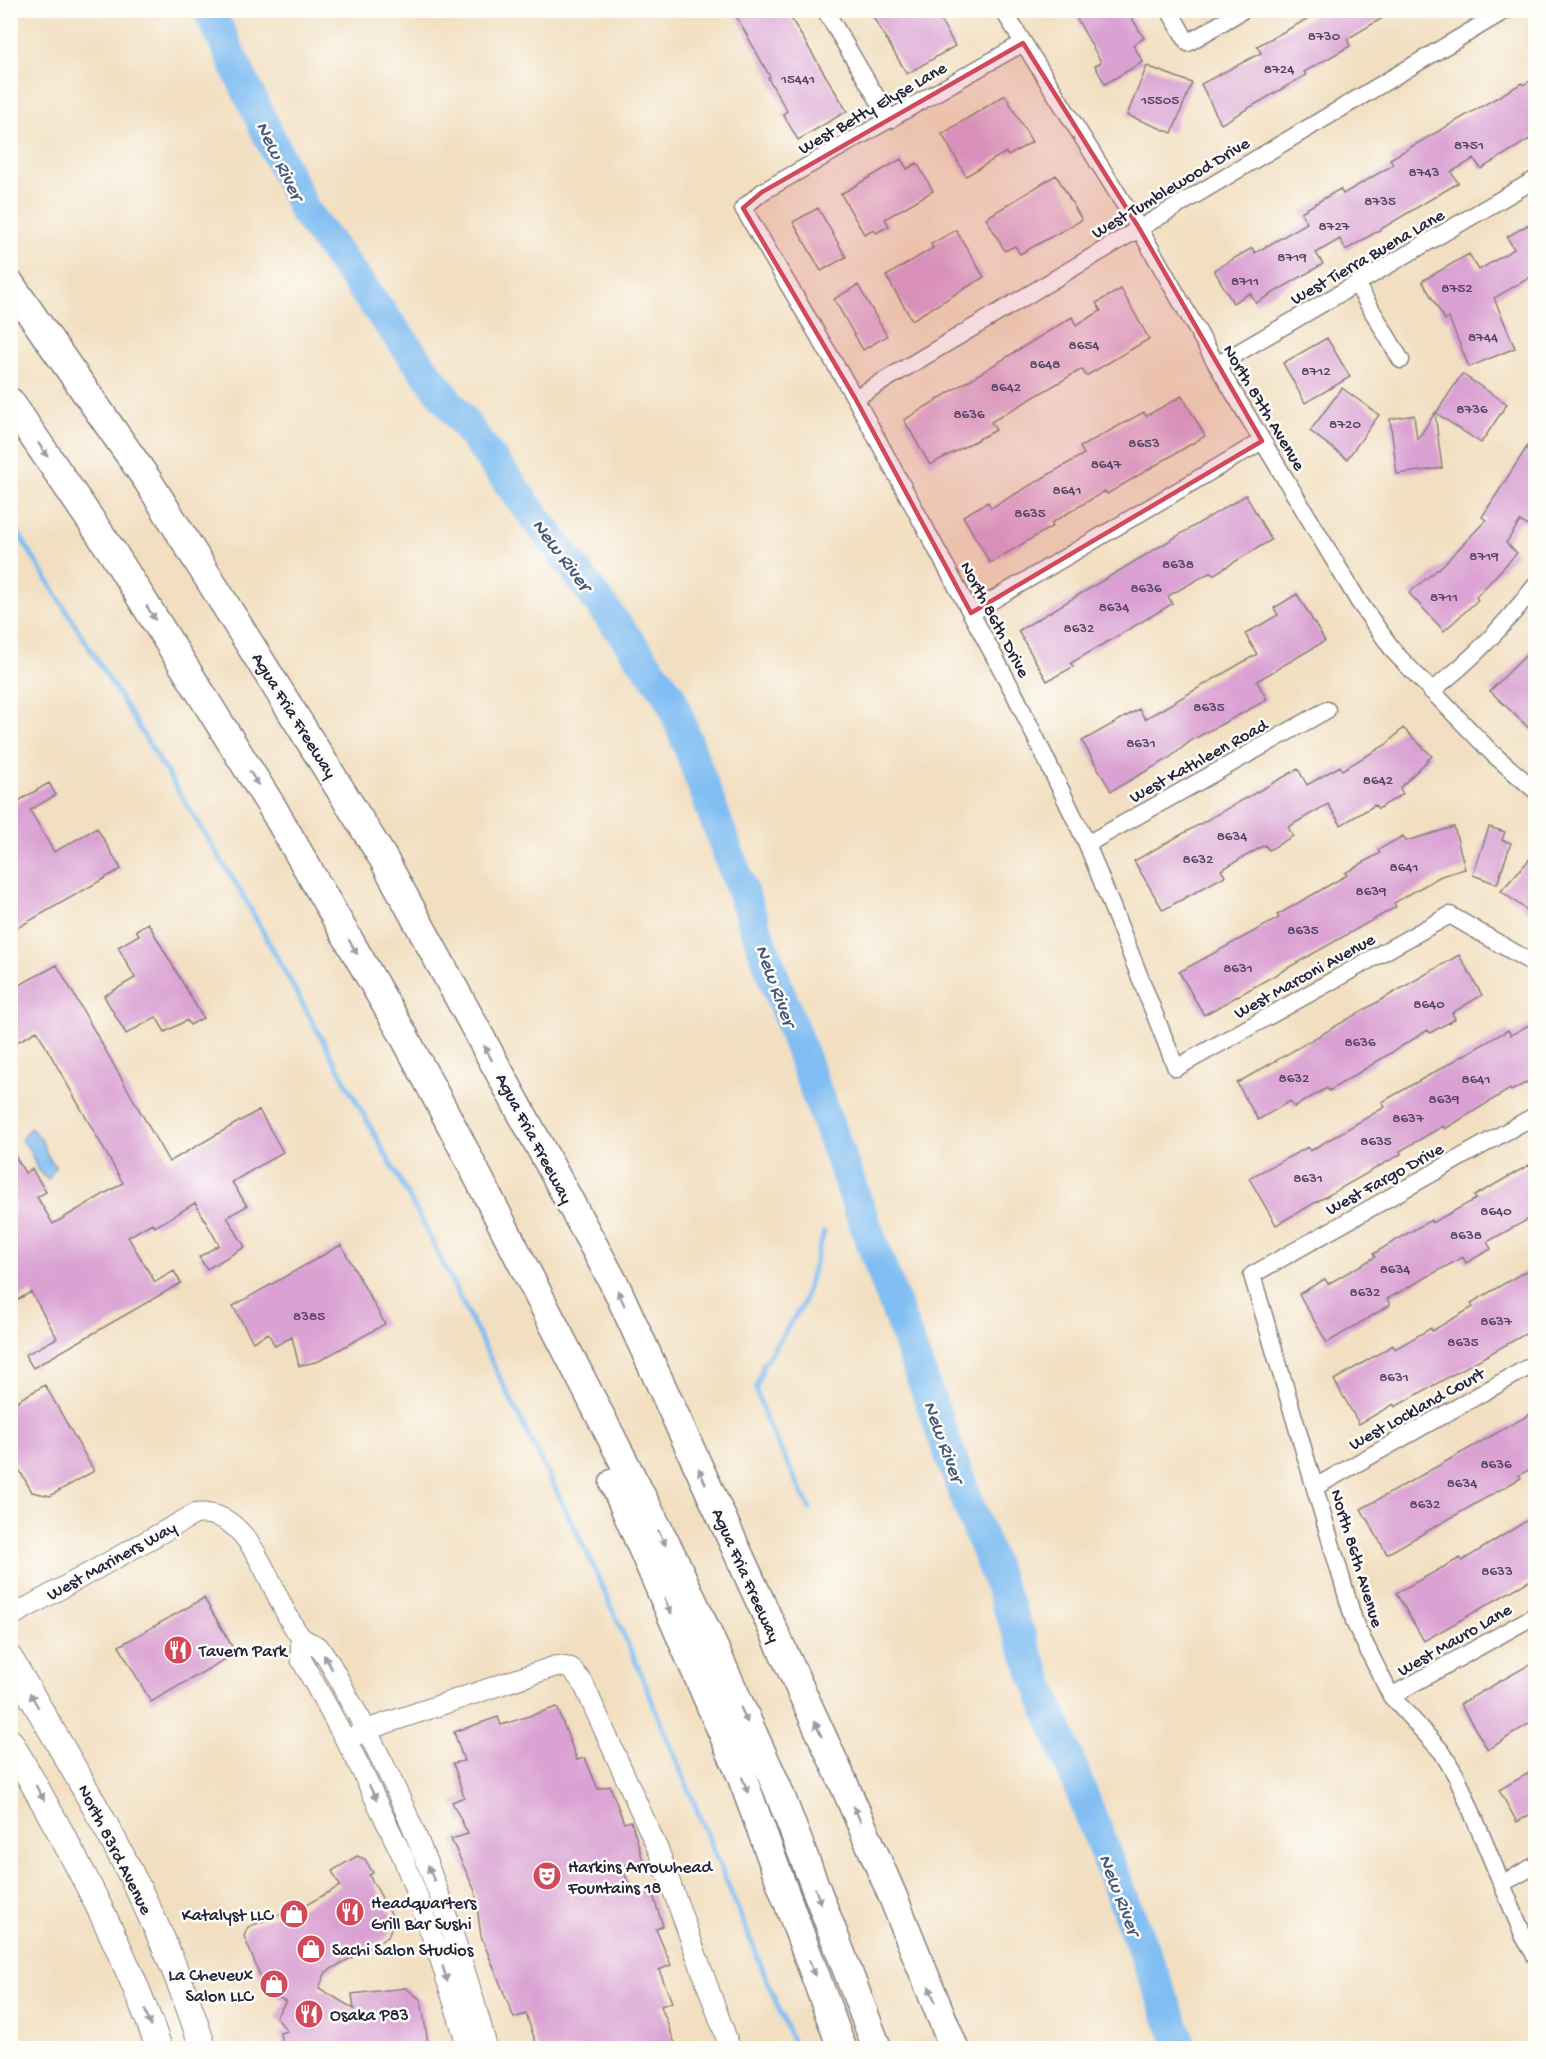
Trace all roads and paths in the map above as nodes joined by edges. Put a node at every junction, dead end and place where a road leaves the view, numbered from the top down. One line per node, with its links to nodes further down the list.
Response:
1 (825, 10): 7 (street)
2 (1003, 10): 6 (street, North 87th Avenue)
3 (1169, 10): 4 (street)
4 (1243, 10)
5 (1506, 10): 10 (street, West Tumblewood Drive)
6 (1023, 42): 7 (street, West Betty Elyse Lane); 10 (street, North 87th Avenue)
7 (890, 120): 9 (street, West Betty Elyse Lane)
8 (1536, 179): 12 (street, West Tierra Buena Lane)
9 (743, 208): 15 (street, North 86th Drive)
10 (1139, 228): 14 (street, North 87th Avenue); 15 (street, West Tumblewood Drive)
11 (10, 284): 49 (highway, Agua Fria Freeway, one-way to 11)
12 (1357, 285): 13 (street); 14 (street, West Tierra Buena Lane)
13 (1401, 360)
14 (1217, 365): 17 (street, North 87th Avenue)
15 (855, 398): 19 (street, North 86th Drive)
16 (10, 402): 27 (highway, one-way to 27)
17 (1262, 441): 19 (street); 20 (street, North 87th Avenue)
18 (1536, 585): 20 (street)
19 (971, 613): 23 (street, North 86th Drive)
20 (1431, 691): 22 (street, North 87th Avenue)
21 (1327, 710): 23 (street, West Kathleen Road)
22 (1536, 791)
23 (1087, 844): 25 (street, North 86th Drive)
24 (1536, 965): 25 (street, West Marconi Avenue)
25 (1176, 1068)
26 (1536, 1115): 28 (street, West Fargo Drive)
27 (492, 1206): 47 (highway, one-way to 47); 48 (highway, one-way to 48)
28 (1252, 1275): 30 (street, North 86th Avenue)
29 (1536, 1363): 30 (street, West Lockland Court)
30 (1315, 1487): 35 (street, North 86th Avenue)
31 (1536, 1615): 35 (street, West Mauro Lane)
32 (10, 1617): 33 (street, West Mariners Way)
33 (301, 1637): 36 (street, one-way to 33); 37 (street)
34 (10, 1659): 43 (main road, North 83rd Avenue, one-way to 34)
35 (1391, 1696): 40 (street, North 86th Avenue)
36 (366, 1730): 37 (street); 45 (street, one-way to 36); 46 (street)
37 (346, 1741): 44 (street, one-way to 44)
38 (10, 1742): 42 (main road, one-way to 42)
39 (1536, 1865): 40 (street)
40 (1503, 1882): 41 (street, North 86th Avenue)
41 (1536, 1957)
42 (159, 2049)
43 (203, 2049)
44 (468, 2049)
45 (485, 2049)
46 (730, 2049)
47 (842, 2049)
48 (877, 2049)
49 (954, 2049)

